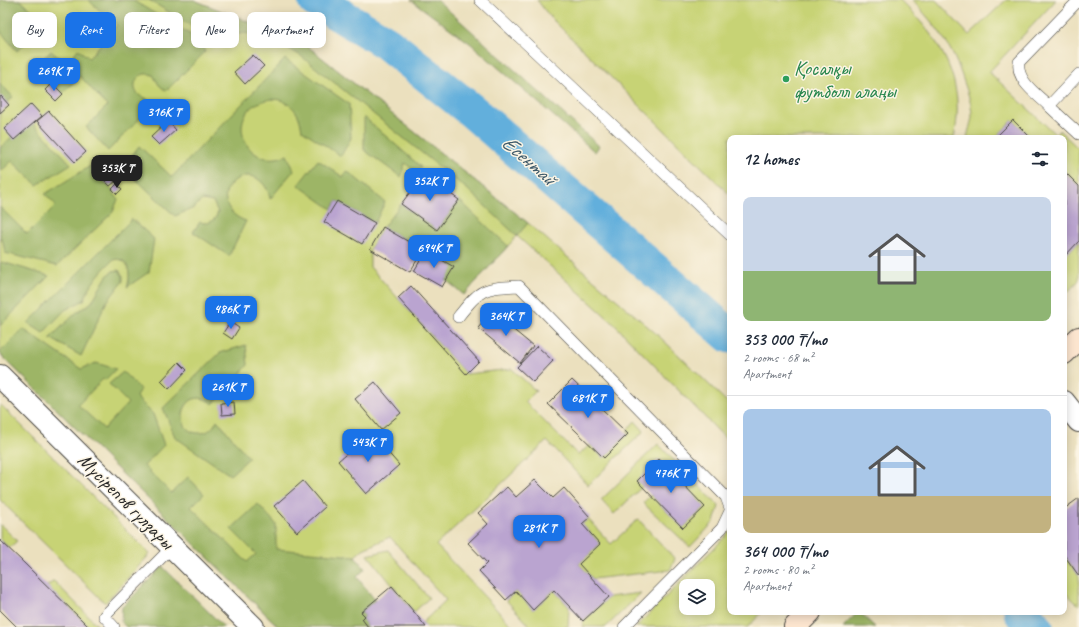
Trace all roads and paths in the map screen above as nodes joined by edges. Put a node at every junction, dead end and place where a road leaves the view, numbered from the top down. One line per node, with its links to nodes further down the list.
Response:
1 (480, 0): 6 (lane)
2 (1078, 1): 4 (lane)
3 (1079, 74): 4 (lane)
4 (1049, 106): 5 (lane)
5 (1079, 134)
6 (727, 232)
7 (458, 317): 11 (lane)
8 (1079, 338): 9 (main road)
9 (1067, 350)
10 (0, 376): 13 (street, Мүсірепов гүлзары)
11 (727, 500)
12 (727, 517): 17 (lane)
13 (172, 547): 15 (lane); 16 (street, Мүсірепов гүлзары)
14 (807, 615): 18 (main road)
15 (114, 627)
16 (253, 627)
17 (624, 627)
18 (795, 627)

